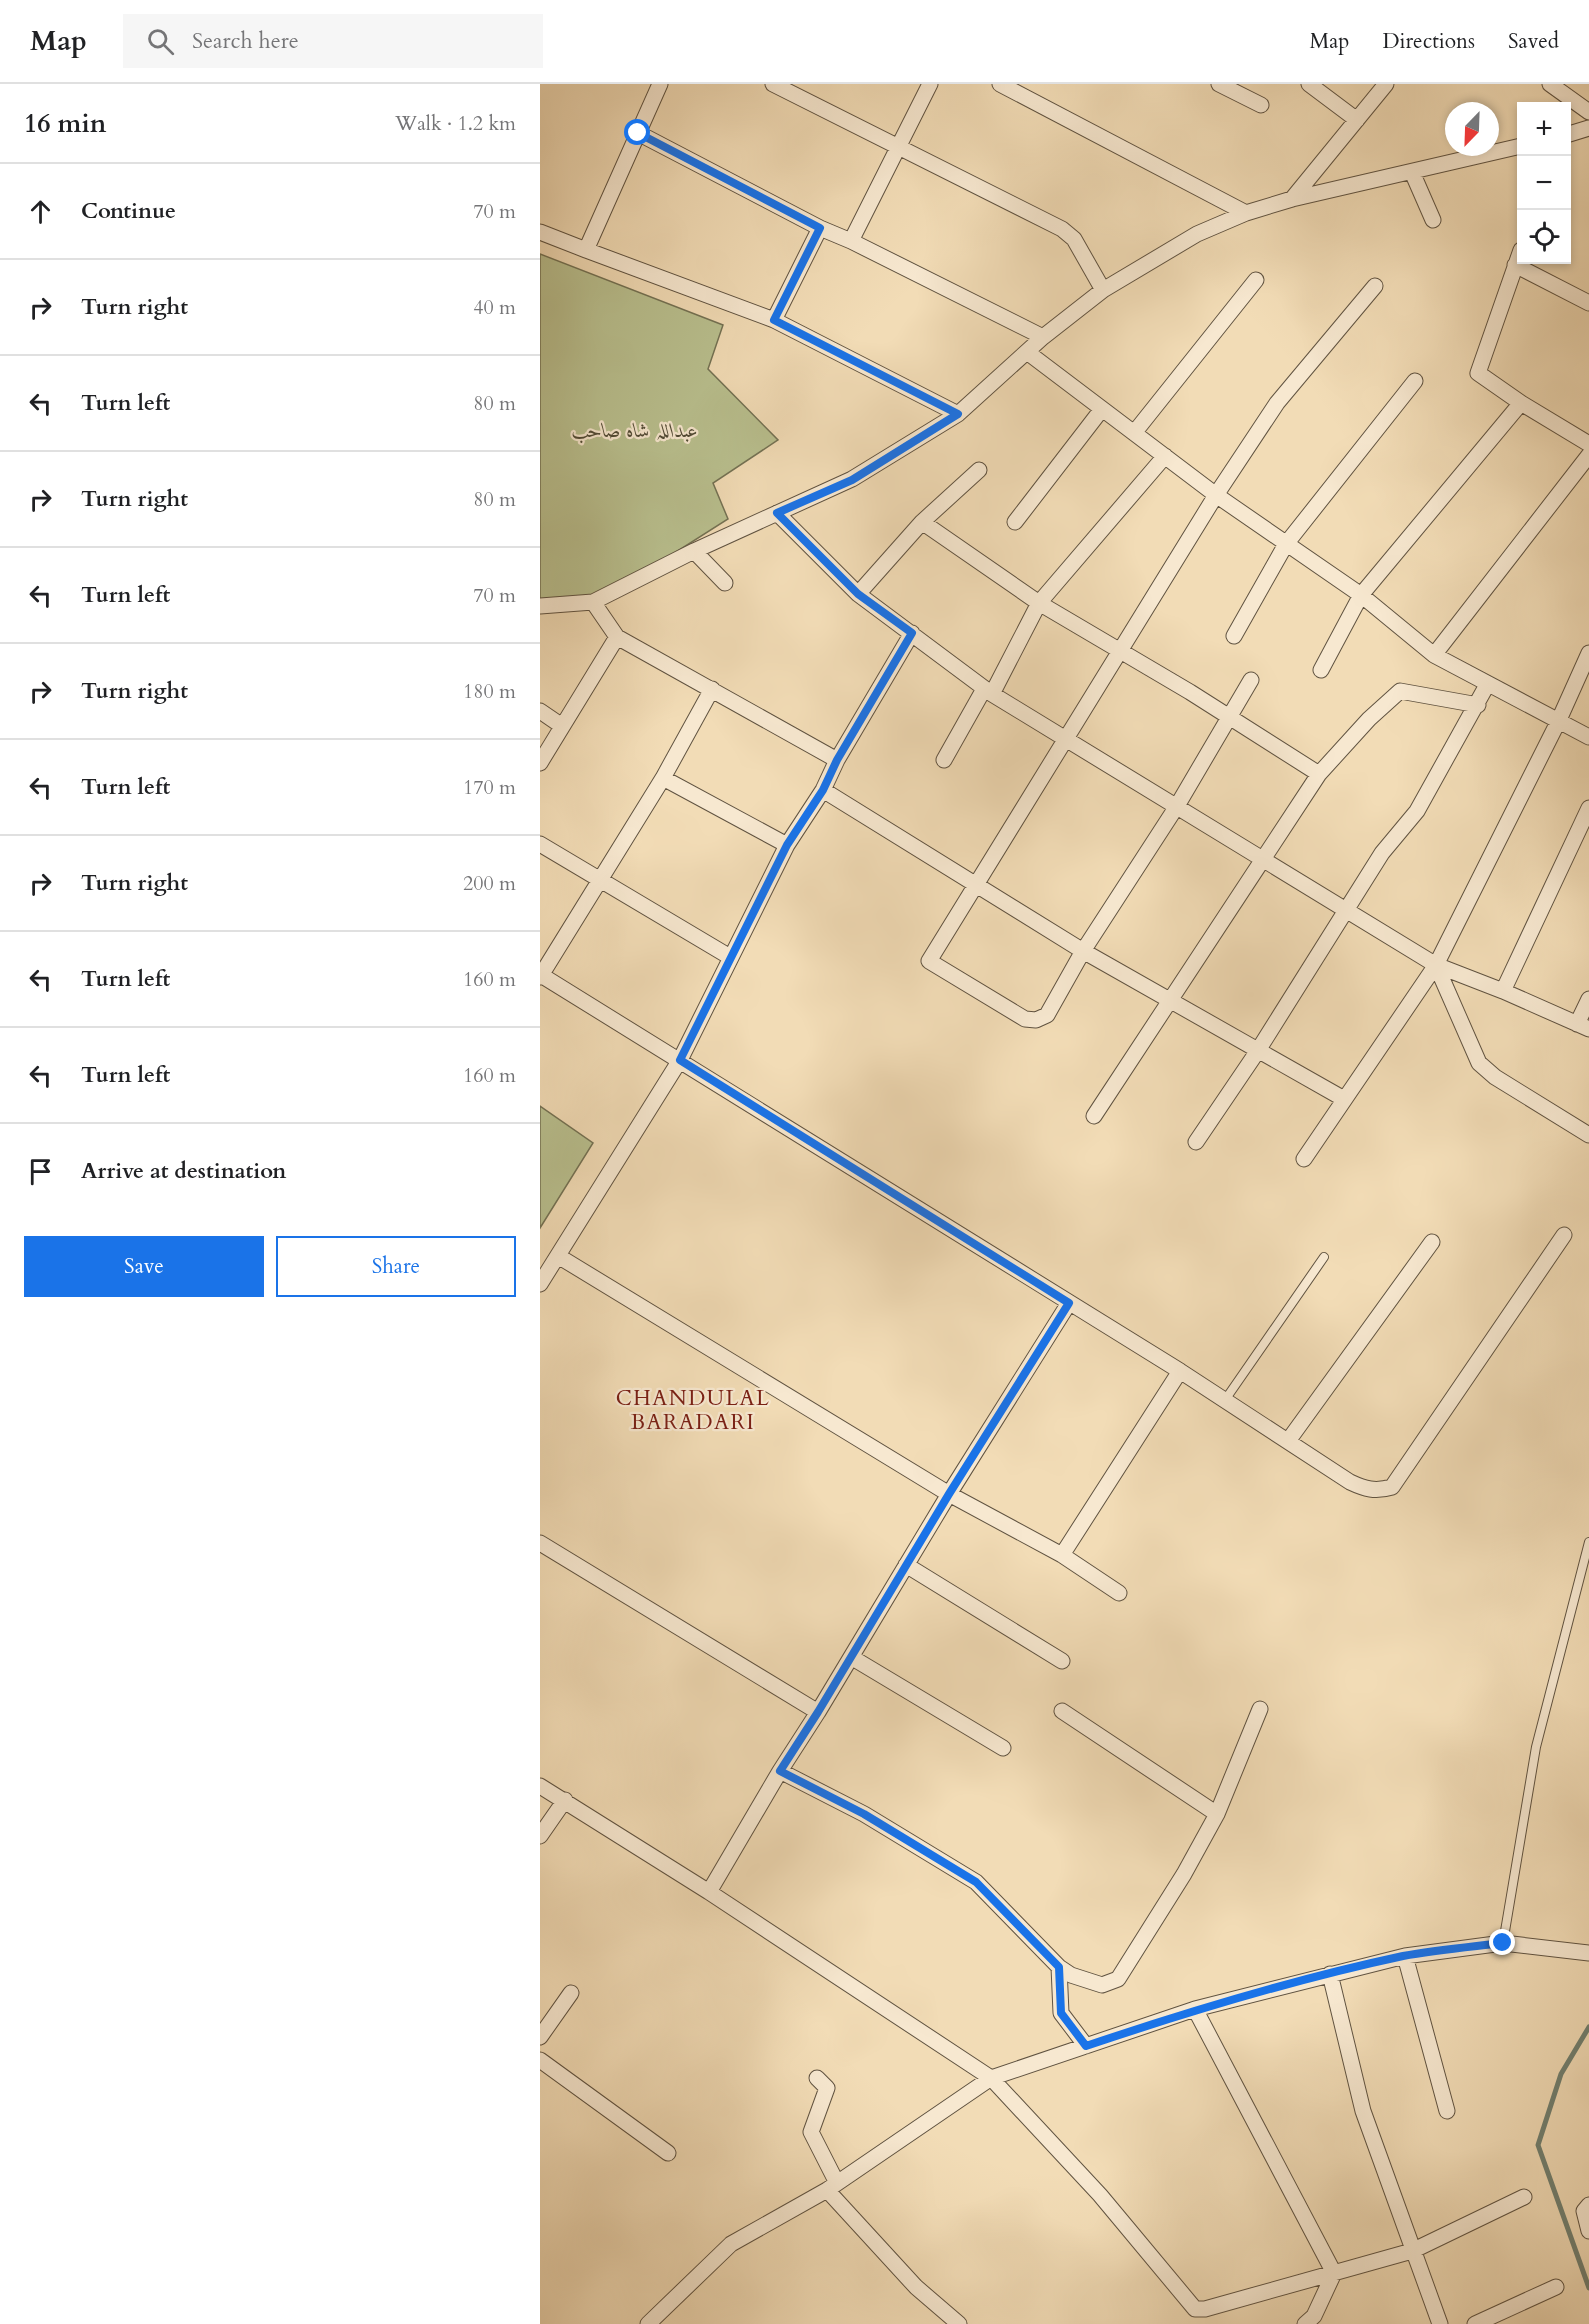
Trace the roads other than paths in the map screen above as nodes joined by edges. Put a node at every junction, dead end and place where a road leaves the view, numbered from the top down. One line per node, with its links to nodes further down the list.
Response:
1 (660, 84): 13 (street)
2 (773, 84): 16 (street)
3 (930, 84): 16 (street)
4 (1000, 84): 19 (street)
5 (1219, 84): 9 (street)
6 (1309, 84): 11 (street)
7 (1386, 84): 11 (street)
8 (1550, 84): 10 (street)
9 (1261, 105)
10 (1589, 112)
11 (1357, 120): 18 (street)
12 (1589, 128): 14 (street)
13 (638, 133): 21 (street); 24 (street)
14 (1571, 137)
15 (1517, 147): 17 (street)
16 (897, 148): 23 (street); 29 (street)
17 (1412, 172): 18 (street); 20 (street)
18 (1292, 199): 19 (street)
19 (1245, 213): 29 (street)
20 (1432, 220)
21 (820, 228): 23 (street); 31 (street)
22 (540, 232): 24 (street)
23 (851, 241): 32 (street)
24 (586, 250): 31 (street)
25 (1517, 259): 26 (street)
26 (1515, 264): 30 (street); 35 (street)
27 (1256, 280): 38 (street)
28 (1375, 286): 43 (street)
29 (1103, 290): 32 (street)
30 (1589, 303)
31 (774, 320): 37 (street)
32 (1043, 337): 33 (street)
33 (1027, 352): 36 (street); 37 (street)
34 (1414, 381): 47 (street)
35 (1521, 403): 39 (street); 51 (street)
36 (1102, 409): 38 (street); 46 (street)
37 (958, 414): 44 (street)
38 (1134, 433): 41 (street)
39 (1589, 444)
40 (1589, 455): 60 (street)
41 (1165, 456): 43 (street); 53 (street)
42 (979, 470): 45 (street)
43 (1216, 495): 47 (street); 58 (street)
44 (777, 513): 48 (street); 50 (street)
45 (922, 522): 50 (street); 53 (street)
46 (1015, 522)
47 (1286, 544): 51 (street); 56 (street)
48 (694, 551): 49 (street); 52 (street)
49 (725, 583)
50 (858, 594): 55 (street)
51 (1361, 595): 60 (street); 61 (street)
52 (593, 602): 54 (street); 57 (street)
53 (1039, 603): 58 (street); 65 (street)
54 (540, 606)
55 (912, 633): 65 (street); 73 (street)
56 (1234, 636)
57 (617, 637): 64 (street); 70 (street)
58 (1120, 650): 68 (street); 72 (street)
59 (1589, 653): 69 (street)
60 (1434, 655): 63 (street)
61 (1321, 670)
62 (1251, 680): 68 (street)
63 (1487, 685): 66 (street); 69 (street)
64 (712, 689): 73 (street); 77 (street)
65 (988, 691): 72 (street); 74 (street)
66 (1478, 705): 76 (street); 86 (street)
67 (540, 711): 70 (street)
68 (1228, 716): 76 (street); 79 (street)
69 (1558, 722): 71 (street); 89 (street)
70 (562, 726): 75 (street)
71 (1589, 737)
72 (1066, 741): 79 (street); 85 (street)
73 (837, 760): 78 (street)
74 (944, 760)
75 (540, 763)
76 (1319, 774): 83 (street)
77 (663, 778): 82 (street); 84 (street)
78 (823, 790): 82 (street); 85 (street)
79 (1177, 806): 83 (street); 87 (street)
80 (1589, 808): 91 (street)
81 (540, 844): 84 (street)
82 (787, 845): 88 (street)
83 (1262, 859): 86 (street); 93 (street)
84 (601, 881): 88 (street); 90 (street)
85 (975, 886): 87 (street); 87 (street)
86 (1345, 910): 89 (street); 95 (street)
87 (1083, 951): 93 (street)
88 (730, 957): 96 (street)
89 (1436, 965): 91 (street); 97 (street); 99 (street)
90 (541, 976): 96 (street)
91 (1503, 991): 94 (street)
92 (1589, 999): 94 (street)
93 (1169, 1001): 95 (street); 98 (street)
94 (1583, 1027)
95 (1257, 1052): 97 (street); 100 (street)
96 (680, 1060): 104 (street); 107 (street)
97 (1344, 1100): 101 (street)
98 (1094, 1116)
99 (1589, 1135)
100 (1196, 1142)
101 (1304, 1159)
102 (1564, 1235): 110 (street)
103 (1432, 1242): 110 (street)
104 (558, 1256): 106 (street); 111 (street)
105 (1324, 1257): 109 (lane)
106 (540, 1284)
107 (1069, 1303): 108 (street); 111 (street)
108 (1180, 1371): 109 (street); 114 (street)
109 (1225, 1400): 110 (street)
110 (1288, 1441)
111 (949, 1494): 114 (street); 115 (street)
112 (1589, 1542): 129 (lane)
113 (540, 1543): 121 (street)
114 (1062, 1555): 116 (street)
115 (906, 1565): 117 (street); 118 (street)
116 (1119, 1593)
117 (851, 1657): 121 (street); 122 (street)
118 (1062, 1661)
119 (1260, 1708): 126 (street)
120 (1062, 1711): 126 (street)
121 (818, 1712): 123 (street)
122 (1003, 1748)
123 (780, 1771): 128 (street); 132 (street)
124 (540, 1786): 125 (street)
125 (565, 1800): 127 (street); 128 (street)
126 (1217, 1814): 132 (street)
127 (540, 1836)
128 (709, 1892): 140 (street)
129 (1503, 1943): 130 (street); 131 (street)
130 (1589, 1953)
131 (1405, 1956): 133 (street); 141 (street)
132 (1059, 1967): 137 (street)
133 (1330, 1974): 135 (street); 147 (street)
134 (572, 1993): 136 (street)
135 (1195, 2009): 137 (street); 148 (street)
136 (540, 2037)
137 (1086, 2046): 140 (street)
138 (540, 2060): 142 (street)
139 (817, 2078): 143 (street)
140 (991, 2078): 143 (street); 150 (street)
141 (1447, 2111)
142 (668, 2153)
143 (832, 2186): 151 (street); 152 (street)
144 (1524, 2198): 147 (street)
145 (1589, 2205): 146 (street)
146 (1589, 2230)
147 (1412, 2251): 148 (street); 154 (street)
148 (1334, 2273): 150 (street); 153 (street)
149 (1556, 2287): 155 (street)
150 (1193, 2317)
151 (648, 2324)
152 (959, 2324)
153 (1305, 2324)
154 (1440, 2324)
155 (1475, 2324)

